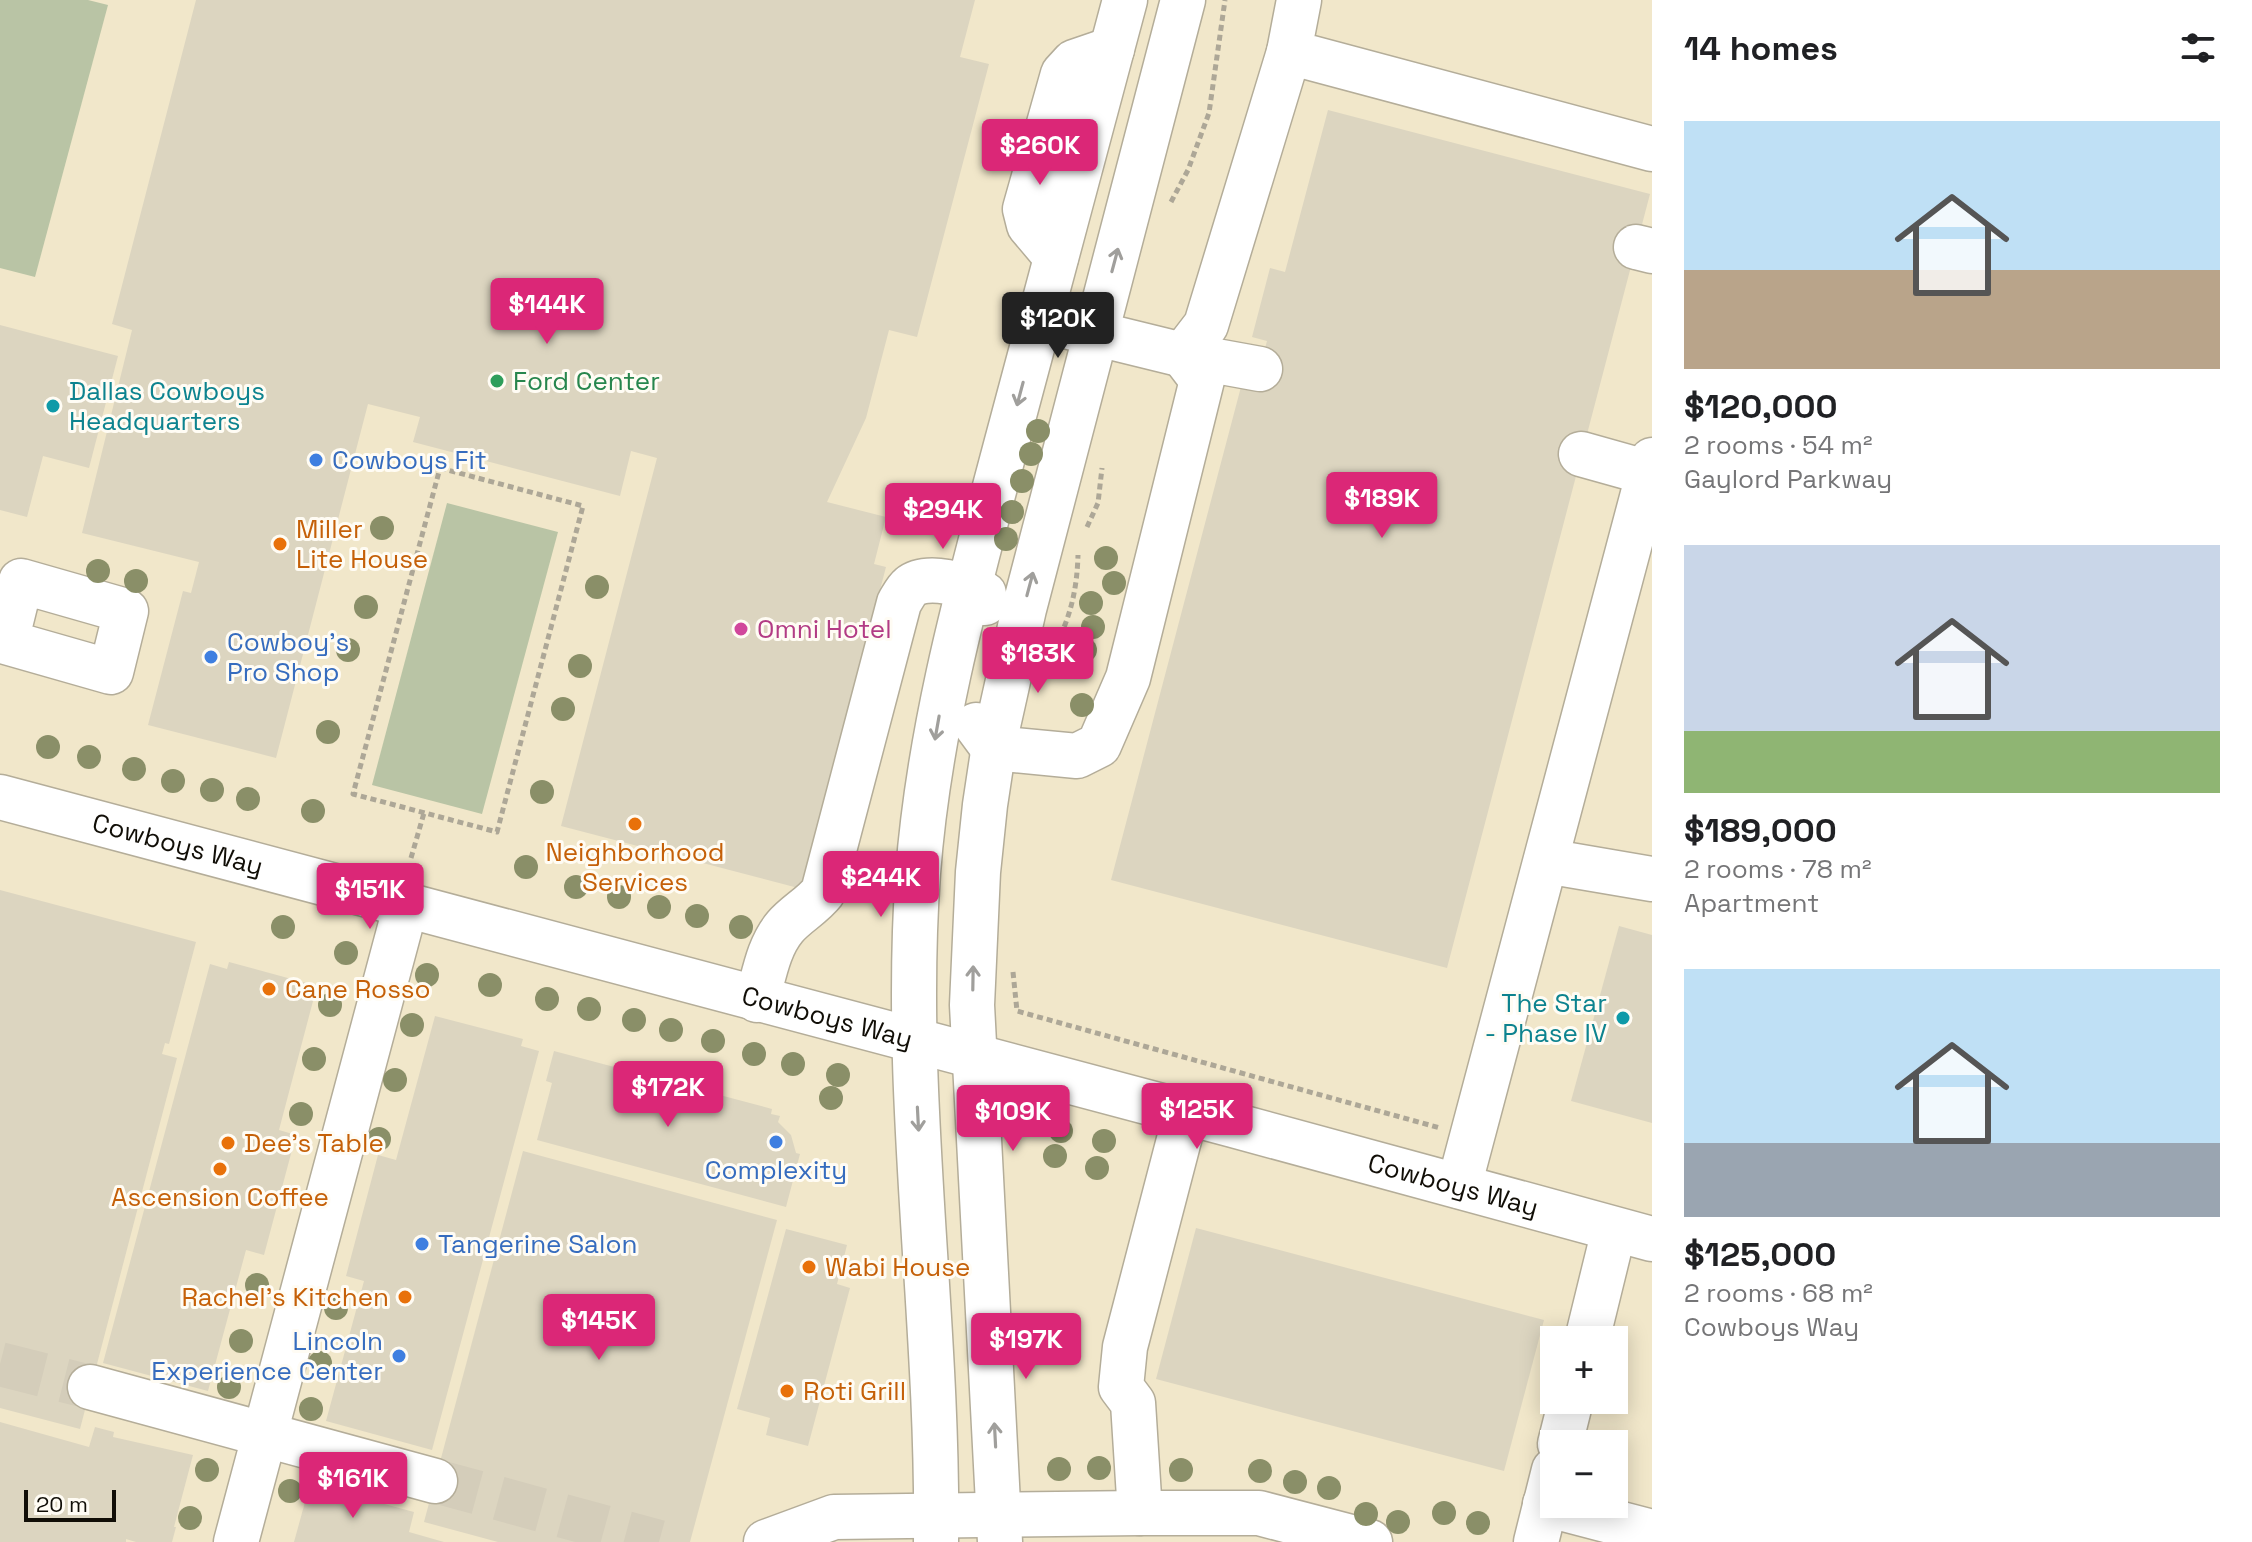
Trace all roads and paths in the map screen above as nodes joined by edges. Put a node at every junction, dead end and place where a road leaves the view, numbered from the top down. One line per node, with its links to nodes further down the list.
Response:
1 (1125, 0): 6 (street)
2 (1183, 0): 7 (street, one-way to 2)
3 (1299, 0): 4 (street)
4 (1289, 52): 5 (street); 8 (street)
5 (1652, 149)
6 (1040, 319): 7 (street); 12 (street, one-way to 12)
7 (1095, 335): 8 (street); 13 (street, one-way to 7)
8 (1183, 355): 9 (street); 13 (street)
9 (1260, 369)
10 (1581, 454): 11 (street)
11 (1650, 466): 17 (street)
12 (969, 585): 13 (street); 20 (street); 21 (street, one-way to 21)
13 (993, 748): 22 (street, one-way to 13)
14 (0, 797): 19 (street, Cowboys Way)
15 (424, 813): 15 (path); 16 (path)
16 (411, 858)
17 (1546, 861): 18 (street); 24 (street)
18 (1652, 879)
19 (406, 905): 20 (street, Cowboys Way); 28 (street)
20 (757, 1000): 21 (street, Cowboys Way)
21 (914, 1041): 22 (street, Cowboys Way); 34 (street, one-way to 34)
22 (974, 1056): 23 (street, Cowboys Way); 32 (street, one-way to 22)
23 (1186, 1113): 24 (street, Cowboys Way); 30 (street)
24 (1459, 1186): 25 (street, Cowboys Way)
25 (1633, 1235): 26 (street)
26 (1593, 1326)
27 (90, 1387): 28 (street)
28 (265, 1435): 29 (street); 36 (street)
29 (435, 1481)
30 (1140, 1513): 32 (street); 33 (street)
31 (1597, 1518): 35 (street)
32 (1000, 1528): 34 (street)
33 (1256, 1528): 38 (street)
34 (936, 1529): 37 (street)
35 (1652, 1532)
36 (236, 1542)
37 (766, 1542)
38 (1370, 1542)

